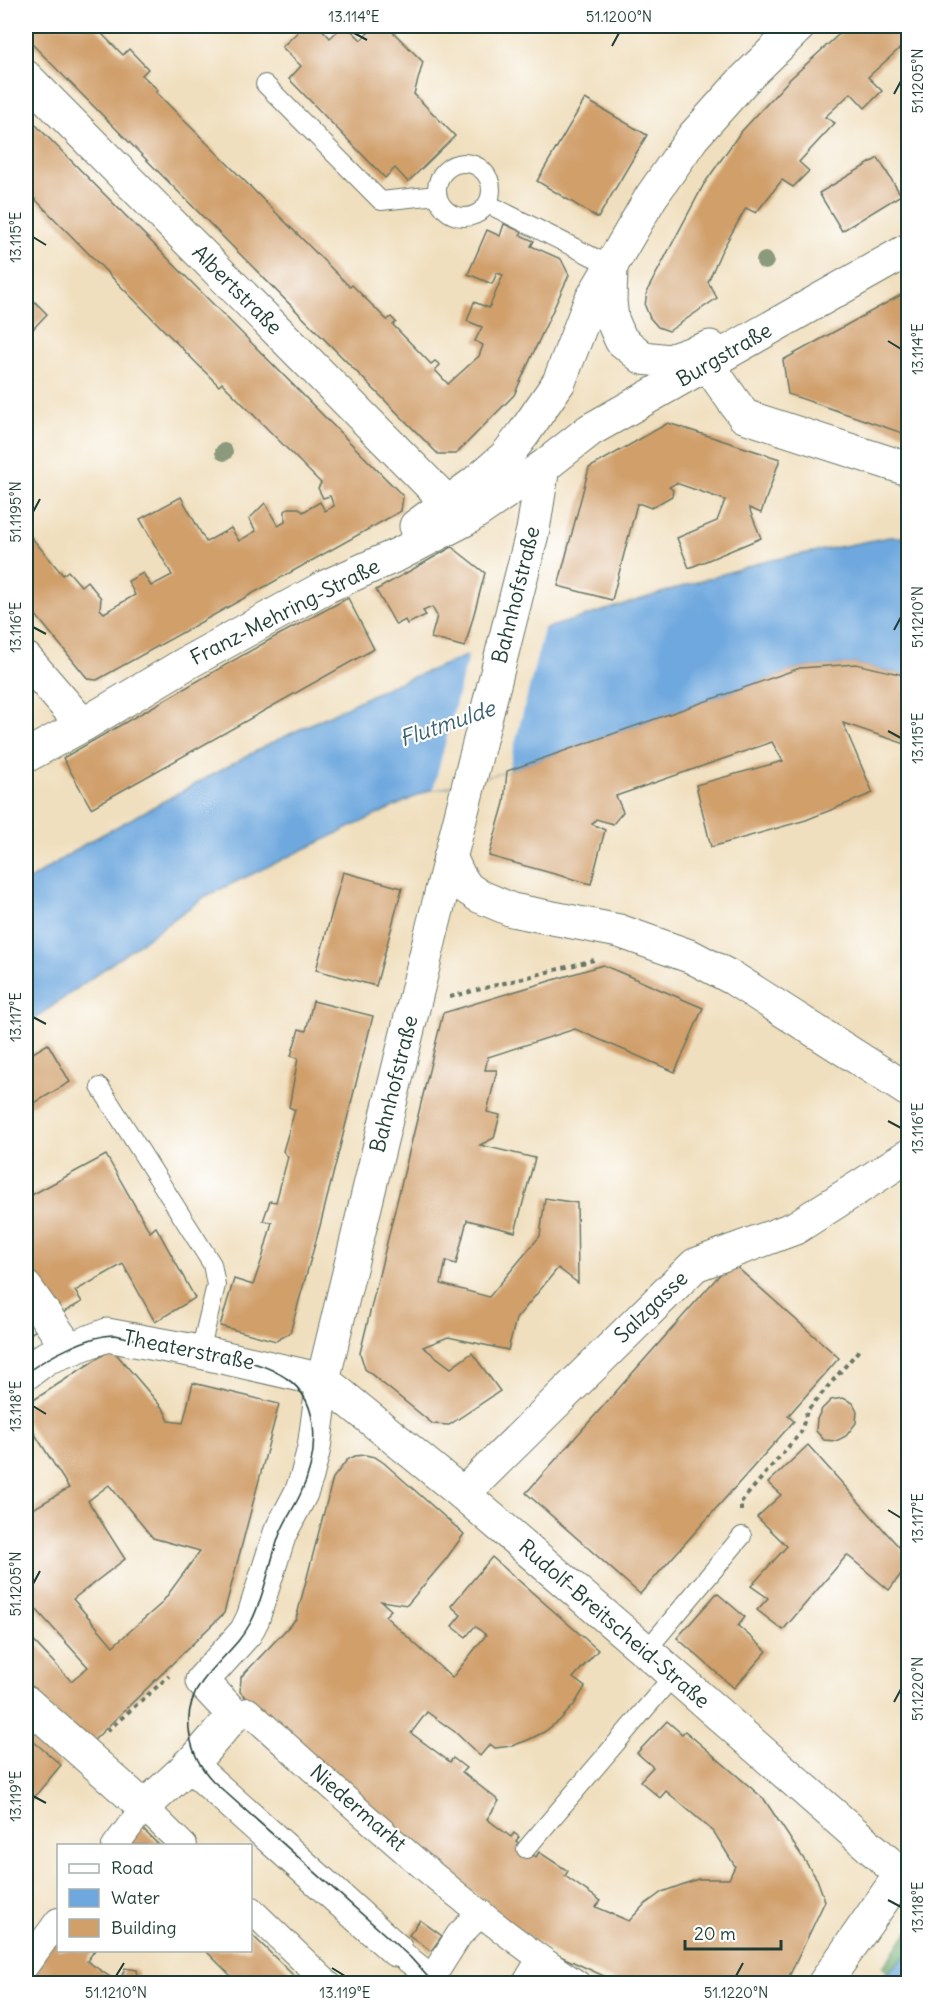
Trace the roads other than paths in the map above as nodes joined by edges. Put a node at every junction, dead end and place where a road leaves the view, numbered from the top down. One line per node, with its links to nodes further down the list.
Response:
1 (800, 26): 7 (street)
2 (26, 77): 13 (street, Albertstraße)
3 (265, 84): 4 (lane)
4 (437, 195): 5 (lane); 5 (lane)
5 (488, 204): 7 (lane)
6 (909, 250): 8 (street, Burgstraße)
7 (611, 266): 8 (street); 10 (street)
8 (788, 318): 9 (street, Burgstraße)
9 (708, 365): 11 (street, Burgstraße); 12 (street)
10 (559, 382): 11 (street, Bahnhofstraße); 13 (street)
11 (543, 466): 14 (street, Franz-Mehring-Straße); 18 (street, Bahnhofstraße)
12 (909, 469)
13 (448, 503): 14 (street)
14 (325, 587): 16 (street, Franz-Mehring-Straße)
15 (26, 659): 16 (street)
16 (83, 725): 17 (street, Franz-Mehring-Straße)
17 (26, 756)
18 (450, 857): 20 (street); 26 (street, Bahnhofstraße)
19 (100, 1087): 24 (lane)
20 (909, 1090)
21 (909, 1156): 27 (street, Salzgasse)
22 (26, 1288): 23 (street)
23 (69, 1349): 24 (street, Theaterstraße); 25 (street, Theaterstraße)
24 (200, 1352): 26 (street, Theaterstraße)
25 (26, 1373)
26 (323, 1380): 27 (street, Rudolf-Breitscheid-Straße); 32 (street, Bahnhofstraße)
27 (463, 1494): 29 (street, Rudolf-Breitscheid-Straße)
28 (742, 1536): 29 (lane)
29 (646, 1651): 30 (street, Rudolf-Breitscheid-Straße)
30 (674, 1675): 37 (lane); 38 (street, Rudolf-Breitscheid-Straße)
31 (26, 1702): 34 (street)
32 (234, 1715): 33 (street); 40 (street, Niedermarkt)
33 (189, 1764): 34 (street); 42 (street)
34 (144, 1807): 35 (street); 36 (street)
35 (116, 1844)
36 (183, 1844)
37 (526, 1849)
38 (905, 1870): 49 (street)
39 (252, 1911): 46 (street)
40 (481, 1913): 43 (street, Niedermarkt); 45 (street)
41 (57, 1922): 44 (street)
42 (396, 1950): 45 (street)
43 (540, 1959): 47 (street); 48 (street, Niedermarkt)
44 (26, 1965)
45 (430, 1981)
46 (328, 1983)
47 (525, 1983)
48 (578, 1983)
49 (824, 1983)

